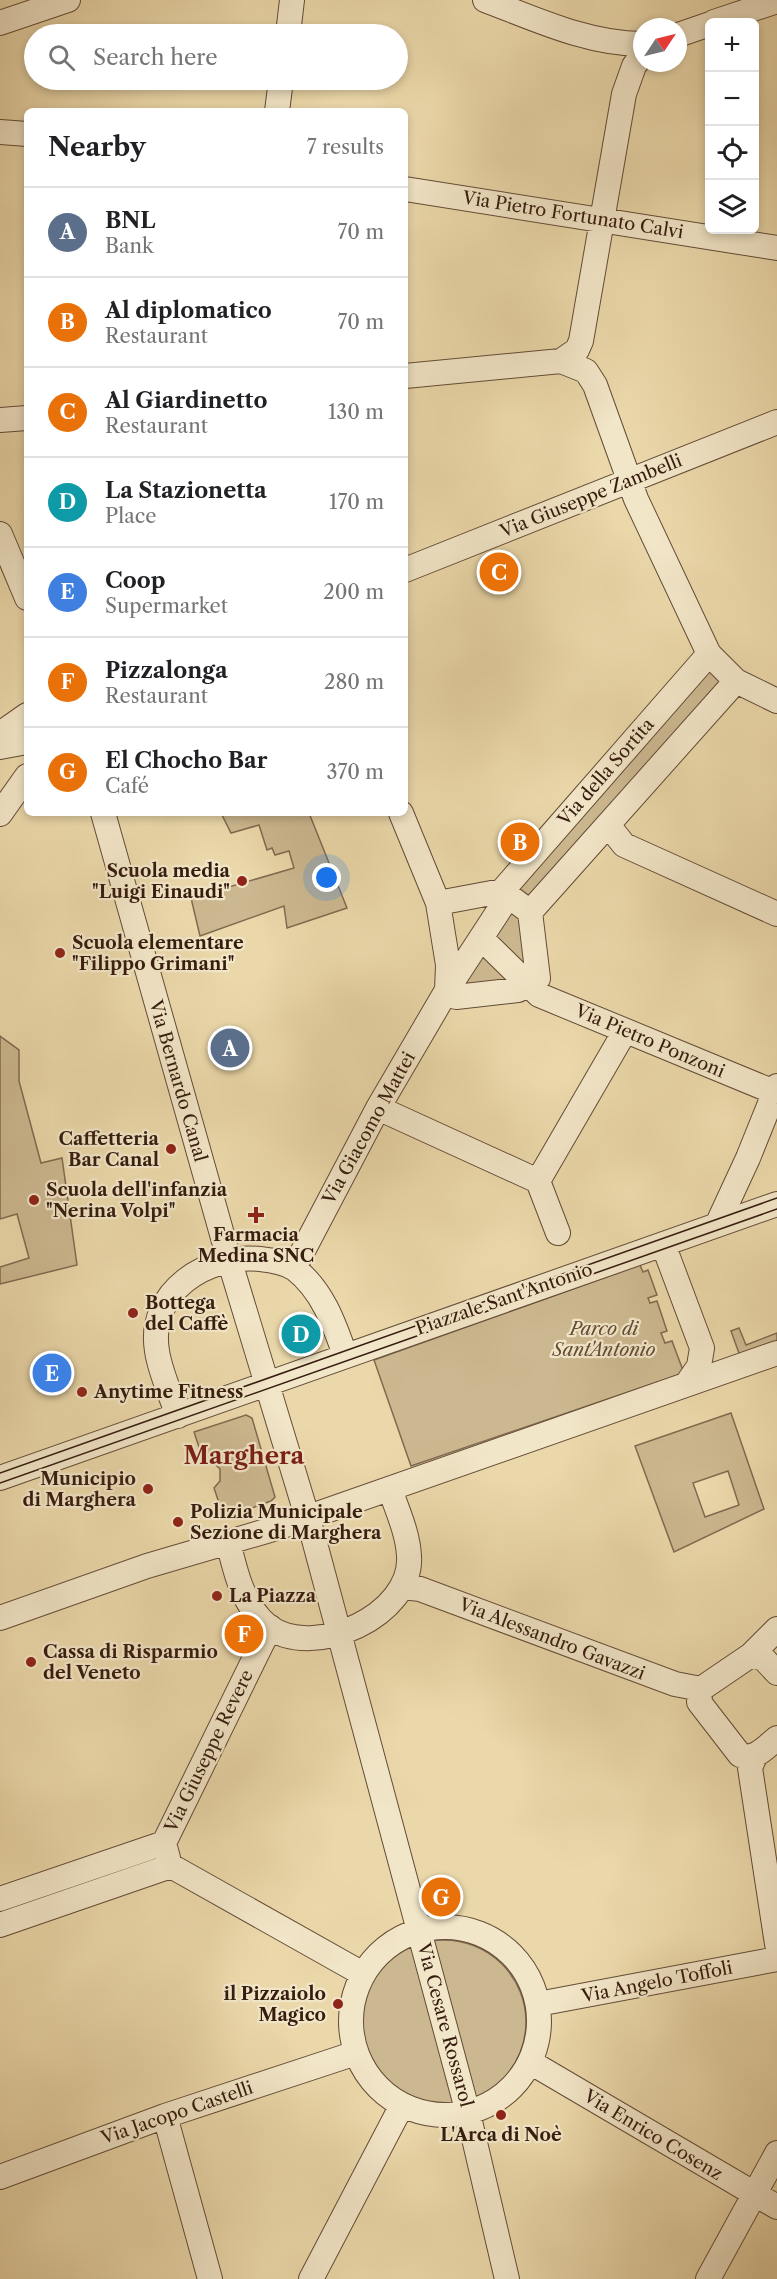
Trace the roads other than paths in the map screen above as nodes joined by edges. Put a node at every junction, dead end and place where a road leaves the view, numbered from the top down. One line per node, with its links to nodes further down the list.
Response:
1 (68, 0): 6 (street)
2 (292, 0): 7 (street)
3 (485, 0): 10 (street)
4 (777, 1): 5 (street)
5 (726, 18)
6 (0, 23)
7 (289, 24)
8 (705, 26): 9 (street)
9 (687, 32)
10 (633, 43)
11 (633, 69): 17 (street)
12 (280, 90): 13 (street)
13 (277, 108)
14 (0, 132): 15 (street)
15 (24, 134)
16 (408, 189): 17 (street, Via Pietro Fortunato Calvi)
17 (601, 219): 18 (street, Via Pietro Fortunato Calvi); 19 (street)
18 (777, 248)
19 (561, 361): 20 (street); 24 (street)
20 (408, 376)
21 (24, 418): 22 (street)
22 (0, 420)
23 (777, 422): 24 (street, Via Giuseppe Zambelli)
24 (630, 480): 26 (street, Via Giuseppe Zambelli); 28 (street)
25 (0, 534): 27 (street)
26 (408, 569)
27 (24, 591)
28 (709, 654): 29 (street); 40 (street, Via della Sortita)
29 (736, 681): 30 (street); 39 (street, Via della Sortita)
30 (777, 701)
31 (24, 717): 32 (street)
32 (0, 734)
33 (24, 743): 34 (street)
34 (0, 747)
35 (24, 780): 36 (street)
36 (0, 814)
37 (104, 816): 55 (street, Via Bernardo Canal)
38 (402, 816): 41 (street)
39 (608, 825): 42 (street, Via della Sortita); 43 (street)
40 (505, 893): 41 (street); 42 (street); 44 (street, Via della Sortita)
41 (438, 903): 46 (street)
42 (530, 912): 45 (street)
43 (777, 914)
44 (481, 938): 45 (street, Via Pietro Ponzoni); 46 (street, Via Giacomo Mattei)
45 (529, 986): 46 (street); 47 (street, Via Pietro Ponzoni)
46 (447, 990): 49 (street, Via Giacomo Mattei)
47 (624, 1031): 48 (street, Via Pietro Ponzoni); 50 (street)
48 (776, 1089): 52 (street)
49 (378, 1108): 50 (street); 56 (street, Via Giacomo Mattei)
50 (538, 1181): 53 (street)
51 (777, 1204): 52 (street, Piazzale Sant'Antonio)
52 (717, 1224): 54 (street, Piazzale Sant'Antonio)
53 (558, 1233)
54 (663, 1244): 57 (street); 59 (street, Piazzale Sant'Antonio)
55 (229, 1259): 56 (street); 61 (street, Via Bernardo Canal); 63 (street)
56 (294, 1268): 59 (street)
57 (702, 1348): 60 (street); 62 (street)
58 (777, 1353): 60 (street)
59 (345, 1355): 61 (street, Piazzale Sant'Antonio)
60 (740, 1364): 62 (street)
61 (268, 1382): 63 (street, Piazzale Sant'Antonio); 66 (street, Via Bernardo Canal)
62 (688, 1382): 65 (street)
63 (178, 1416): 64 (street, Piazzale Sant'Antonio)
64 (0, 1478)
65 (390, 1489): 66 (street); 68 (street)
66 (308, 1517): 67 (street); 72 (street, Via Cesare Rossarol)
67 (228, 1541): 69 (street); 70 (street)
68 (404, 1587): 72 (street); 75 (street, Via Alessandro Gavazzi)
69 (0, 1618)
70 (270, 1627): 72 (street); 78 (street, Via Giuseppe Revere)
71 (777, 1629): 73 (street)
72 (339, 1633): 81 (street, Via Cesare Rossarol)
73 (751, 1654): 74 (street); 75 (street)
74 (777, 1673)
75 (701, 1689): 77 (street)
76 (777, 1738): 77 (street)
77 (754, 1756): 82 (street)
78 (168, 1855): 79 (street); 80 (street); 84 (street)
79 (0, 1899)
80 (0, 1925)
81 (419, 1930): 84 (street); 85 (street); 89 (street, Via Cesare Rossarol)
82 (777, 1944)
83 (777, 1959): 85 (street, Via Angelo Toffoli)
84 (363, 1974): 86 (street)
85 (538, 2004): 87 (street)
86 (356, 2053): 88 (street); 90 (street, Via Jacopo Castelli)
87 (530, 2062): 89 (street); 93 (street, Via Enrico Cosenz)
88 (402, 2105): 89 (street); 96 (street)
89 (468, 2113): 97 (street, Via Cesare Rossarol)
90 (165, 2116): 92 (street, Via Jacopo Castelli); 95 (street)
91 (777, 2153): 93 (street)
92 (0, 2177)
93 (755, 2194): 94 (street, Via Enrico Cosenz); 98 (street)
94 (777, 2207)
95 (210, 2279)
96 (311, 2279)
97 (507, 2279)
98 (708, 2279)

